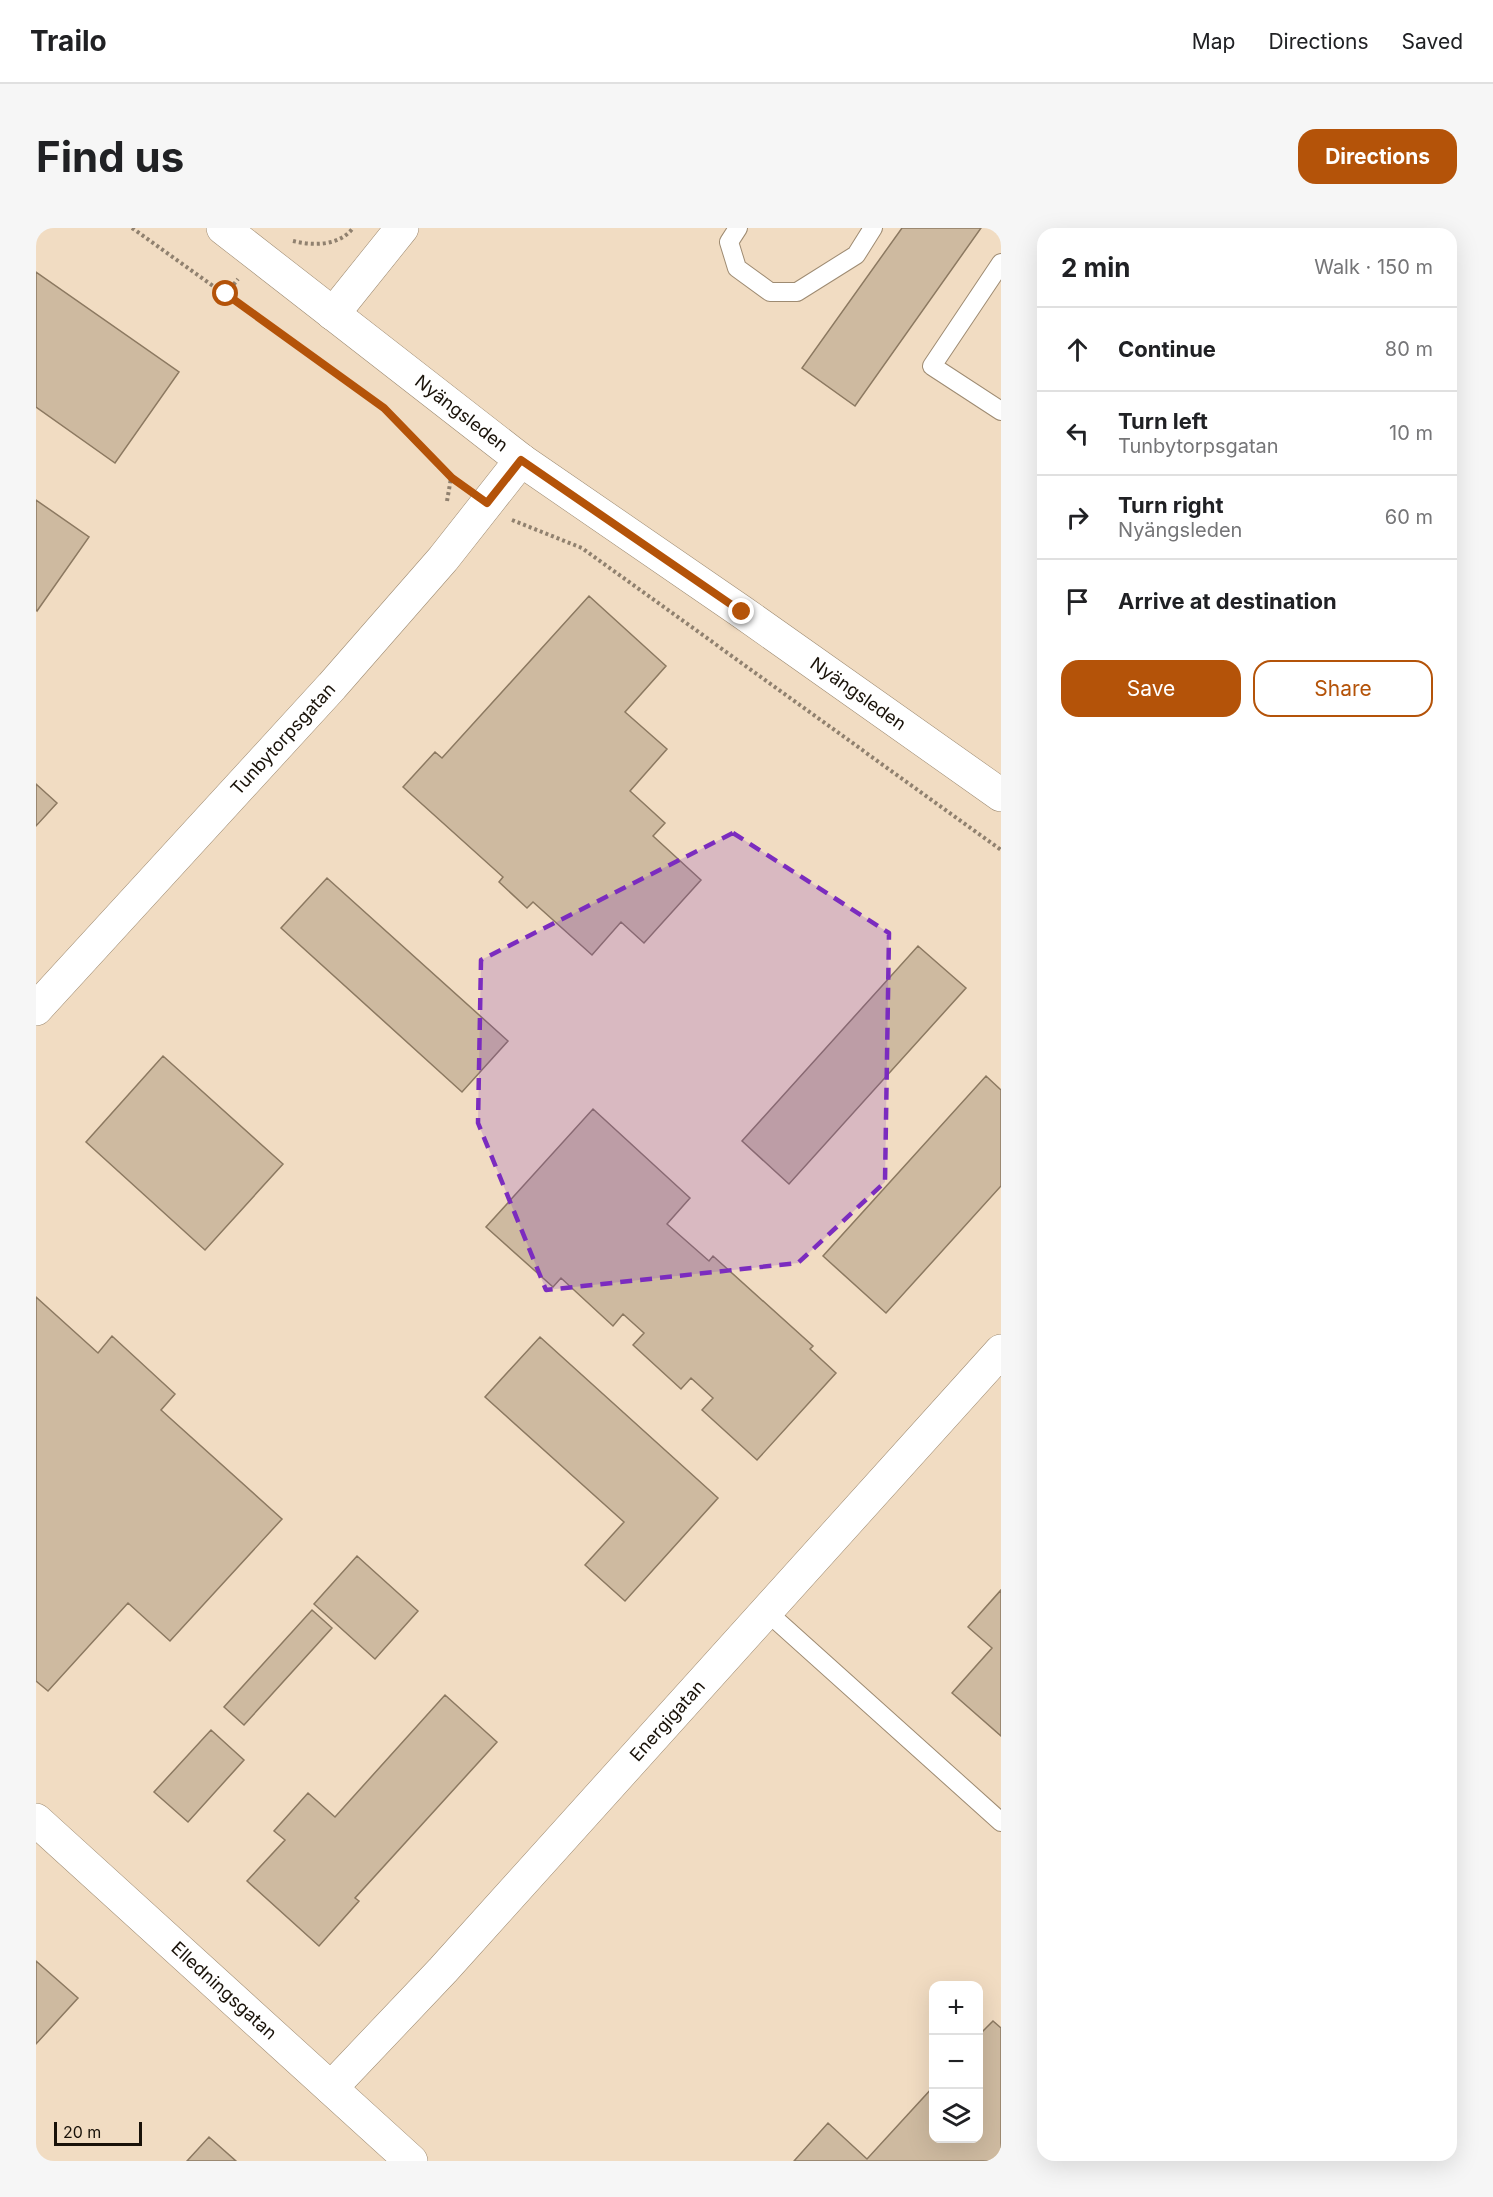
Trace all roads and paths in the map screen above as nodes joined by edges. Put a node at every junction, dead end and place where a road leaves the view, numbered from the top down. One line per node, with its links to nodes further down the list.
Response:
1 (132, 228): 11 (path)
2 (223, 228): 8 (street, Nyängsleden)
3 (402, 228): 8 (street)
4 (738, 228): 5 (lane)
5 (873, 228)
6 (1001, 263): 7 (lane)
7 (996, 282): 9 (lane)
8 (333, 314): 10 (street, Nyängsleden)
9 (1001, 411)
10 (521, 460): 11 (street, Tunbytorpsgatan); 12 (street, Nyängsleden)
11 (487, 503): 13 (path); 14 (street, Tunbytorpsgatan)
12 (1001, 795)
13 (1001, 850)
14 (36, 1009)
15 (1001, 1350): 16 (street, Energigatan)
16 (766, 1611): 18 (lane); 19 (street, Energigatan)
17 (36, 1820): 19 (street, Elledningsgatan)
18 (1001, 1822)
19 (331, 2088): 20 (street, Elledningsgatan)
20 (411, 2161)

